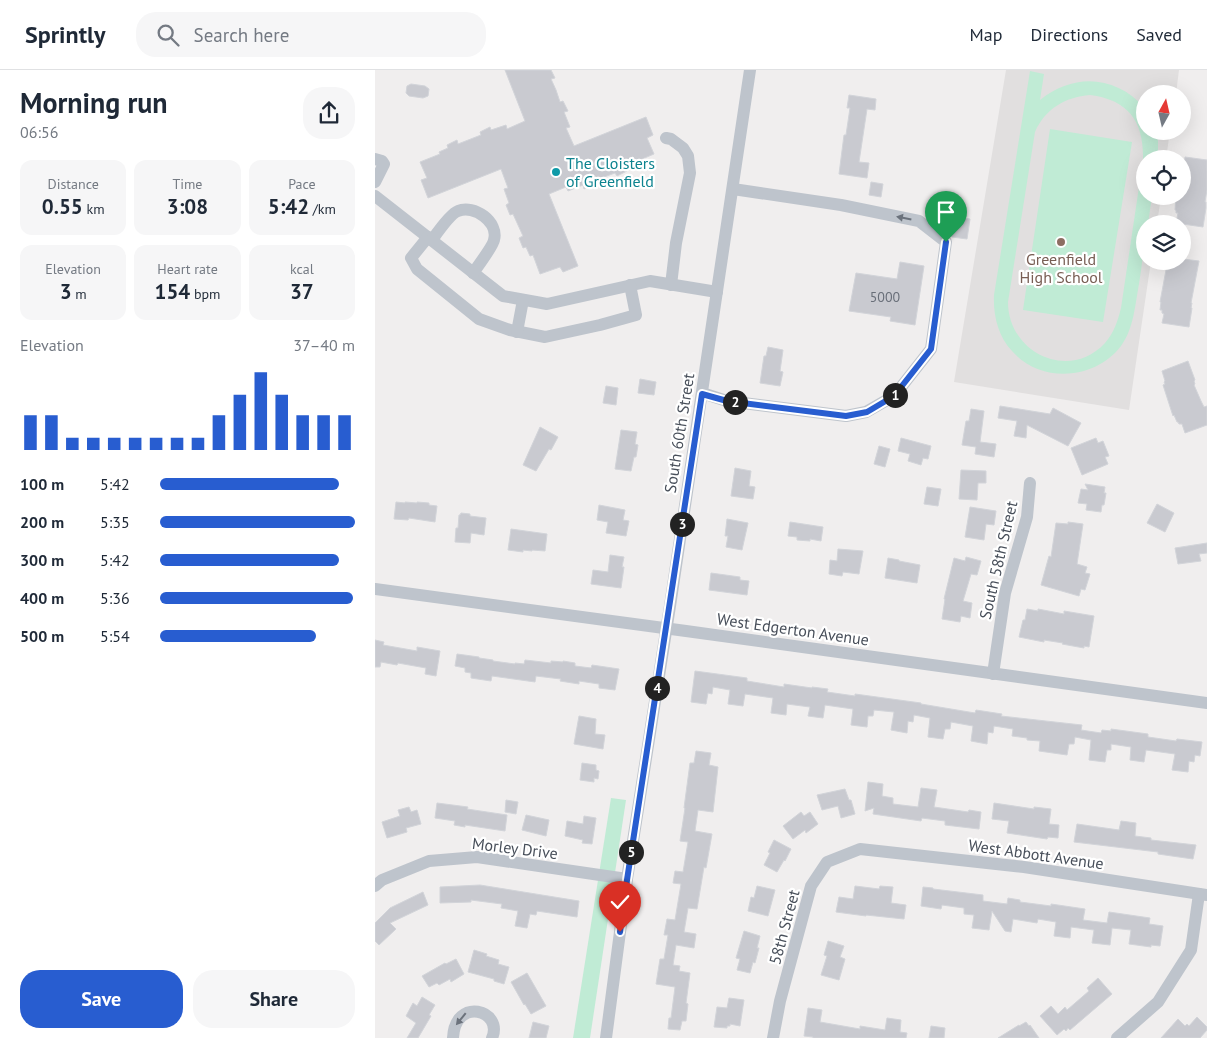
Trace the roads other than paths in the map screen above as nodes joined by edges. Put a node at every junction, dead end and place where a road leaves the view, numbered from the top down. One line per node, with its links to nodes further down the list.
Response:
1 (750, 70): 5 (street, South 60th Street)
2 (666, 138): 9 (street)
3 (375, 159): 4 (street)
4 (375, 182)
5 (733, 190): 11 (street, South 60th Street); 14 (street, one-way to 5)
6 (375, 196): 7 (street)
7 (430, 239): 8 (street); 8 (street); 13 (street)
8 (473, 273): 12 (street)
9 (671, 285): 10 (street); 11 (street)
10 (630, 286): 12 (street); 13 (street)
11 (717, 292): 14 (street, South 60th Street)
12 (523, 300): 13 (street)
13 (517, 332)
14 (702, 394): 17 (street, South 60th Street)
15 (1030, 483): 18 (street, South 58th Street)
16 (375, 589): 17 (street, West Edgerton Avenue)
17 (666, 628): 18 (street, West Edgerton Avenue); 21 (street, South 60th Street)
18 (993, 674): 19 (street, West Edgerton Avenue)
19 (1207, 702)
20 (860, 849): 23 (street, West Abbott Avenue); 27 (street, 58th Street)
21 (627, 880): 22 (street, Morley Drive); 26 (street, South 60th Street)
22 (375, 886)
23 (1203, 895): 28 (street)
24 (453, 1038): 25 (street, one-way to 24)
25 (492, 1038)
26 (605, 1038)
27 (773, 1038)
28 (1117, 1038)

